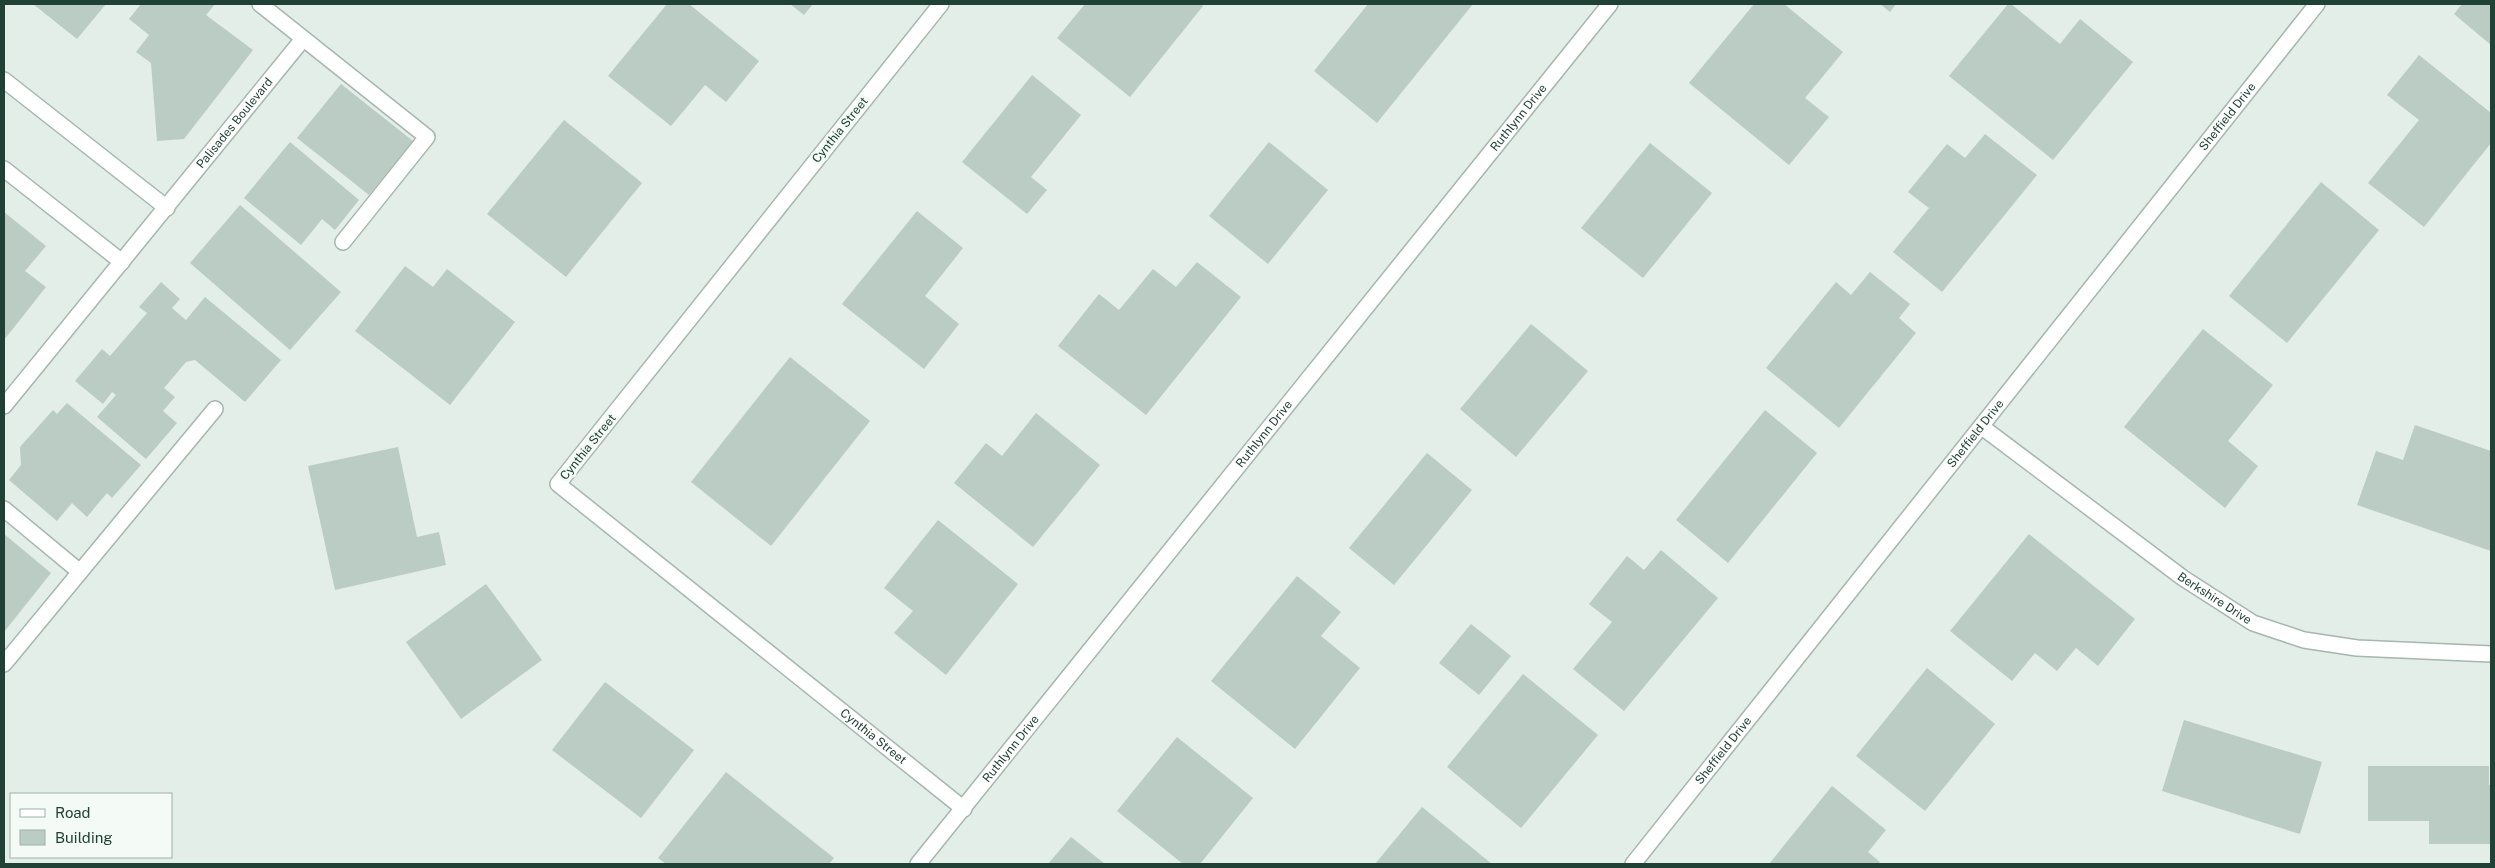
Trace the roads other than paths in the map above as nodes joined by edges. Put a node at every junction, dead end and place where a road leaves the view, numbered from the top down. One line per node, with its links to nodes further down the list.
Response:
1 (260, 4): 5 (street)
2 (941, 4): 18 (street, Cynthia Street)
3 (1610, 4): 18 (street, Ruthlynn Drive)
4 (2317, 4): 13 (street, Sheffield Drive)
5 (304, 39): 8 (street, Palisades Boulevard); 9 (street)
6 (4, 80): 8 (street)
7 (4, 169): 10 (street)
8 (167, 208): 10 (street, Palisades Boulevard)
9 (343, 242)
10 (122, 262): 11 (street, Palisades Boulevard)
11 (4, 406)
12 (215, 409): 15 (street)
13 (1982, 427): 16 (street, Berkshire Drive); 20 (street, Sheffield Drive)
14 (4, 509): 15 (street)
15 (80, 572): 17 (street)
16 (2491, 654)
17 (4, 664)
18 (964, 809): 19 (street, Ruthlynn Drive)
19 (918, 864)
20 (1633, 864)

